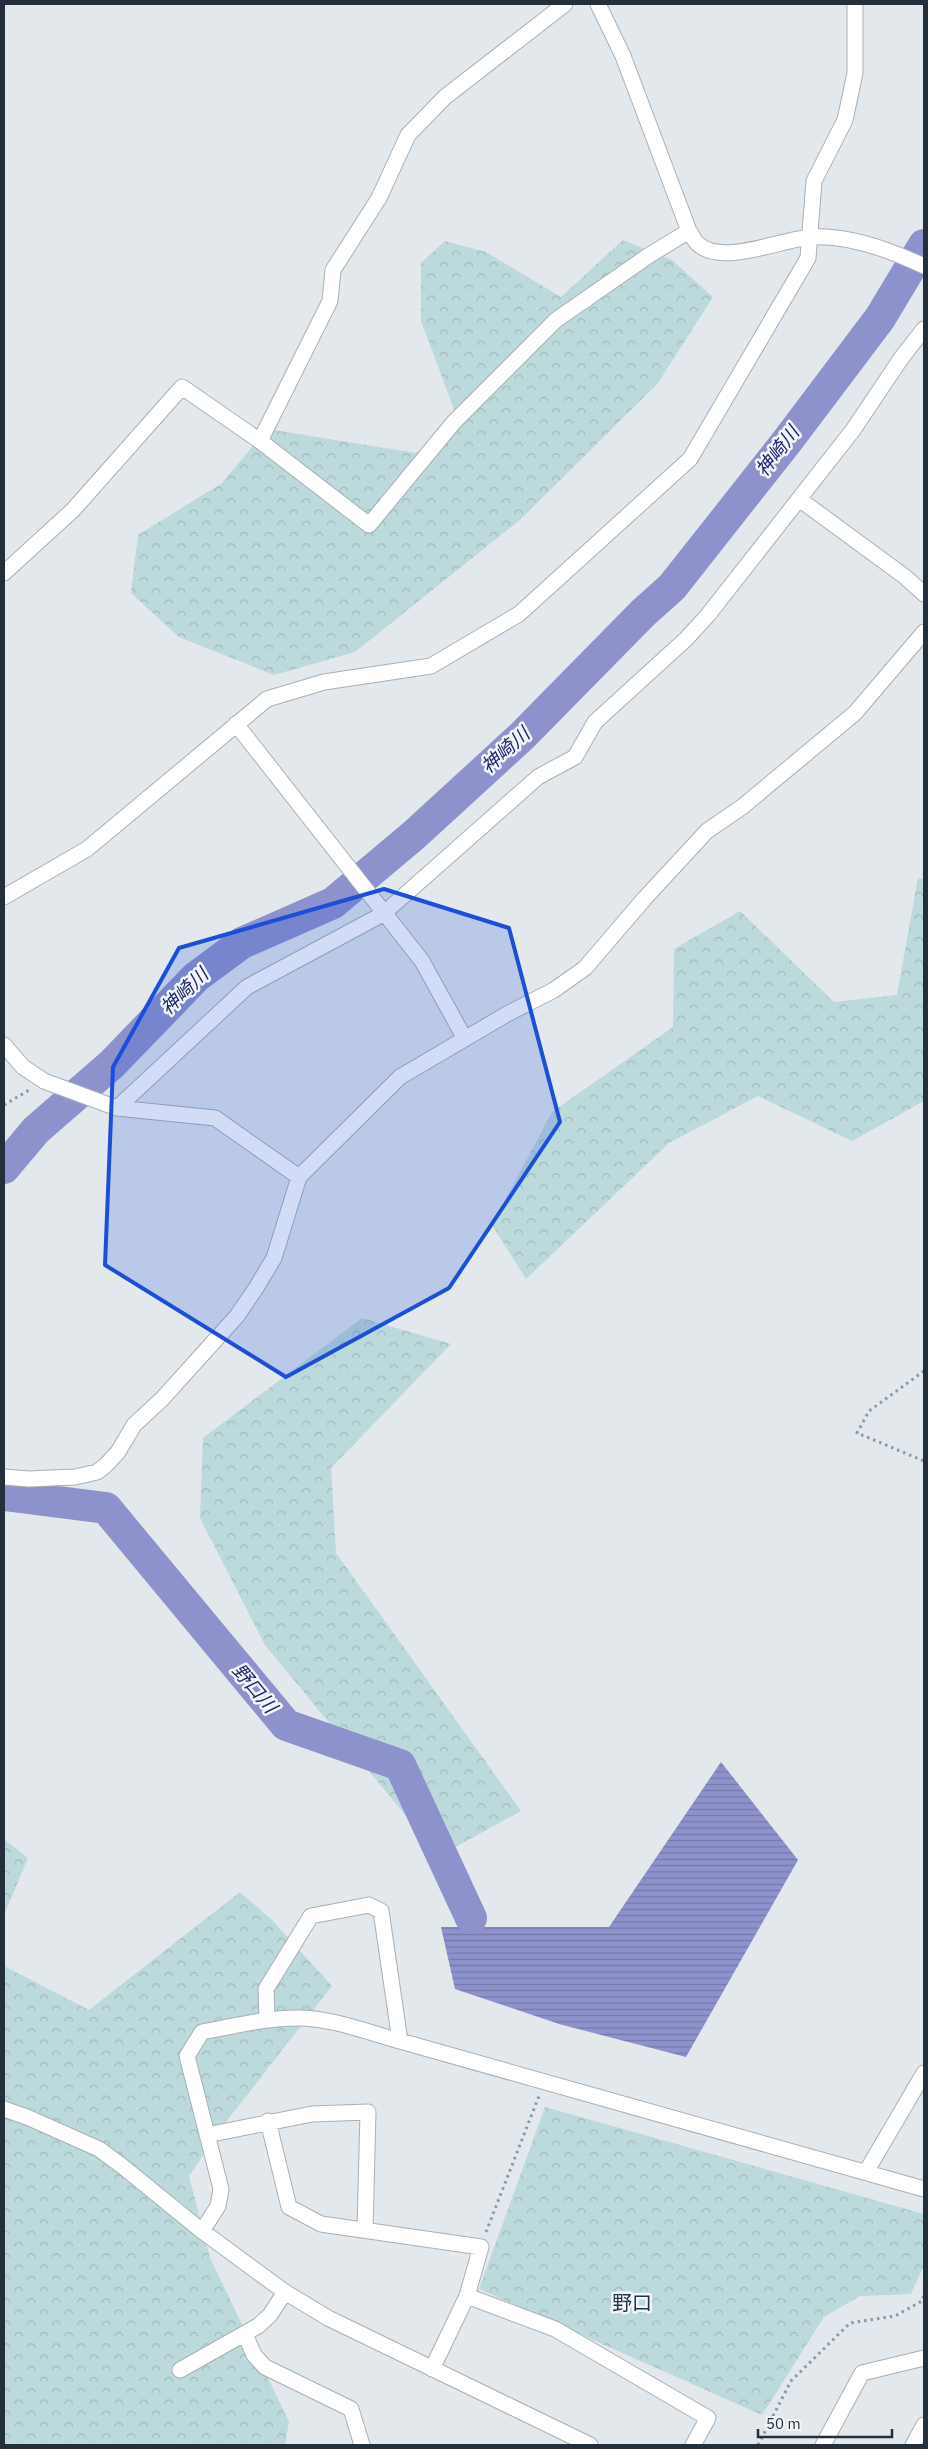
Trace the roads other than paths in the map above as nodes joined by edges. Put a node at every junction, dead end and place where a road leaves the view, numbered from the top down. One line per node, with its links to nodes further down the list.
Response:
1 (565, 4): 8 (street)
2 (598, 4): 4 (street)
3 (855, 4): 5 (street)
4 (689, 231): 5 (street); 8 (street)
5 (810, 237): 6 (street); 13 (street)
6 (924, 266)
7 (924, 329): 9 (street)
8 (260, 441): 10 (street)
9 (799, 499): 11 (street); 15 (street)
10 (4, 573)
11 (924, 594)
12 (924, 632): 16 (street)
13 (236, 724): 14 (street); 15 (street)
14 (4, 897)
15 (383, 914): 16 (street); 18 (street)
16 (465, 1039): 19 (street)
17 (4, 1045): 18 (street)
18 (117, 1108): 19 (street)
19 (299, 1177): 20 (street)
20 (4, 1477)
21 (267, 2020): 22 (street); 22 (street); 26 (street)
22 (400, 2041): 27 (street)
23 (924, 2073): 27 (street)
24 (4, 2109): 30 (street)
25 (268, 2121): 26 (street); 29 (street); 29 (street)
26 (207, 2135): 30 (street)
27 (866, 2172): 28 (street)
28 (924, 2189)
29 (365, 2230): 32 (street)
30 (202, 2231): 31 (street)
31 (285, 2292): 33 (street); 35 (street)
32 (467, 2296): 35 (street); 40 (street)
33 (245, 2334): 36 (street); 38 (street)
34 (924, 2358): 41 (street)
35 (432, 2369): 39 (street)
36 (180, 2370)
37 (924, 2425): 42 (street)
38 (362, 2445)
39 (590, 2445)
40 (693, 2445)
41 (823, 2445)
42 (913, 2445)

